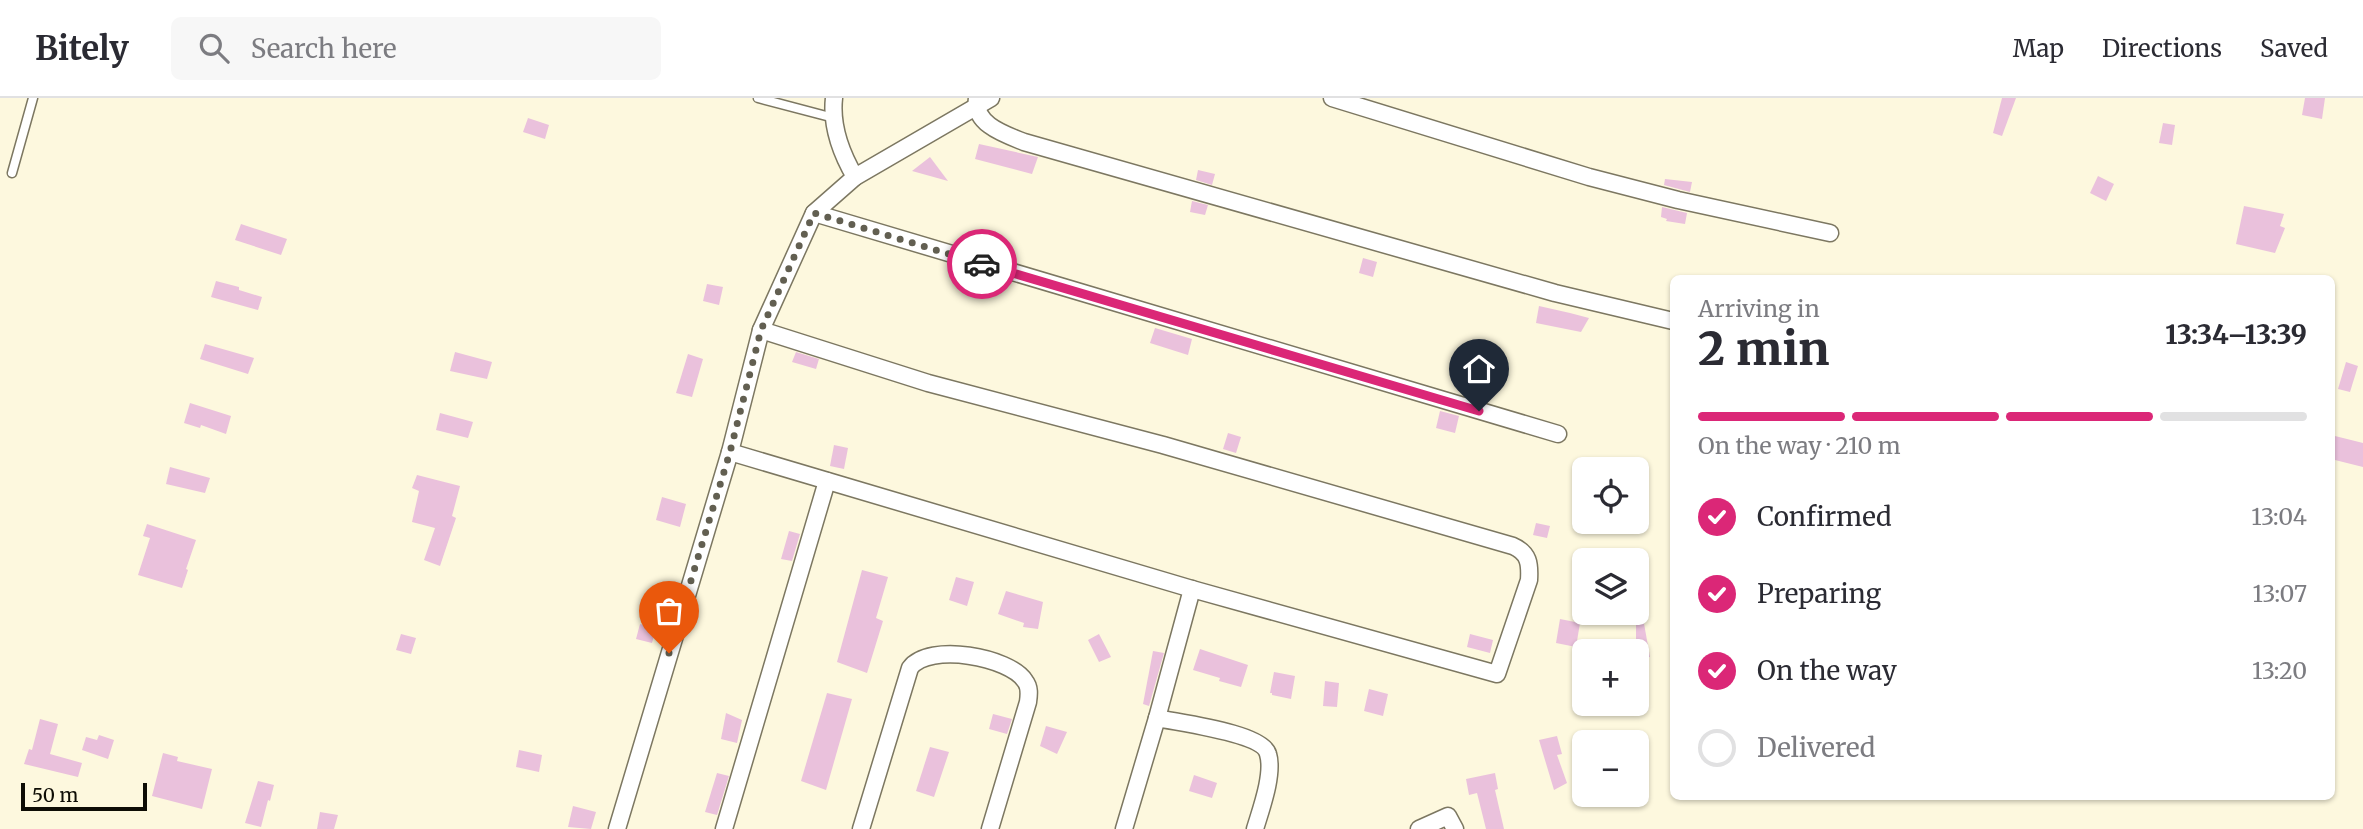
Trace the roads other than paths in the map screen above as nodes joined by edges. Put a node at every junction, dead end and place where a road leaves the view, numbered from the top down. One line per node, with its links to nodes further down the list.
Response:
1 (33, 98): 8 (lane)
2 (758, 98): 7 (lane)
3 (834, 98): 7 (street)
4 (991, 98): 6 (street)
5 (1332, 98): 11 (street)
6 (976, 102): 9 (street); 12 (street)
7 (834, 118): 9 (street)
8 (12, 173)
9 (855, 177): 10 (street)
10 (814, 213): 13 (street); 14 (street)
11 (1830, 233)
12 (1670, 320)
13 (761, 330): 15 (street); 17 (street)
14 (1558, 434)
15 (730, 452): 16 (street); 19 (street)
16 (827, 481): 17 (street); 20 (street)
17 (1192, 589): 18 (street)
18 (1157, 718): 23 (street); 24 (street)
19 (617, 829)
20 (724, 829)
21 (861, 829): 22 (street)
22 (990, 829)
23 (1124, 829)
24 (1255, 829)
25 (1419, 829): 26 (street)
26 (1455, 829)

